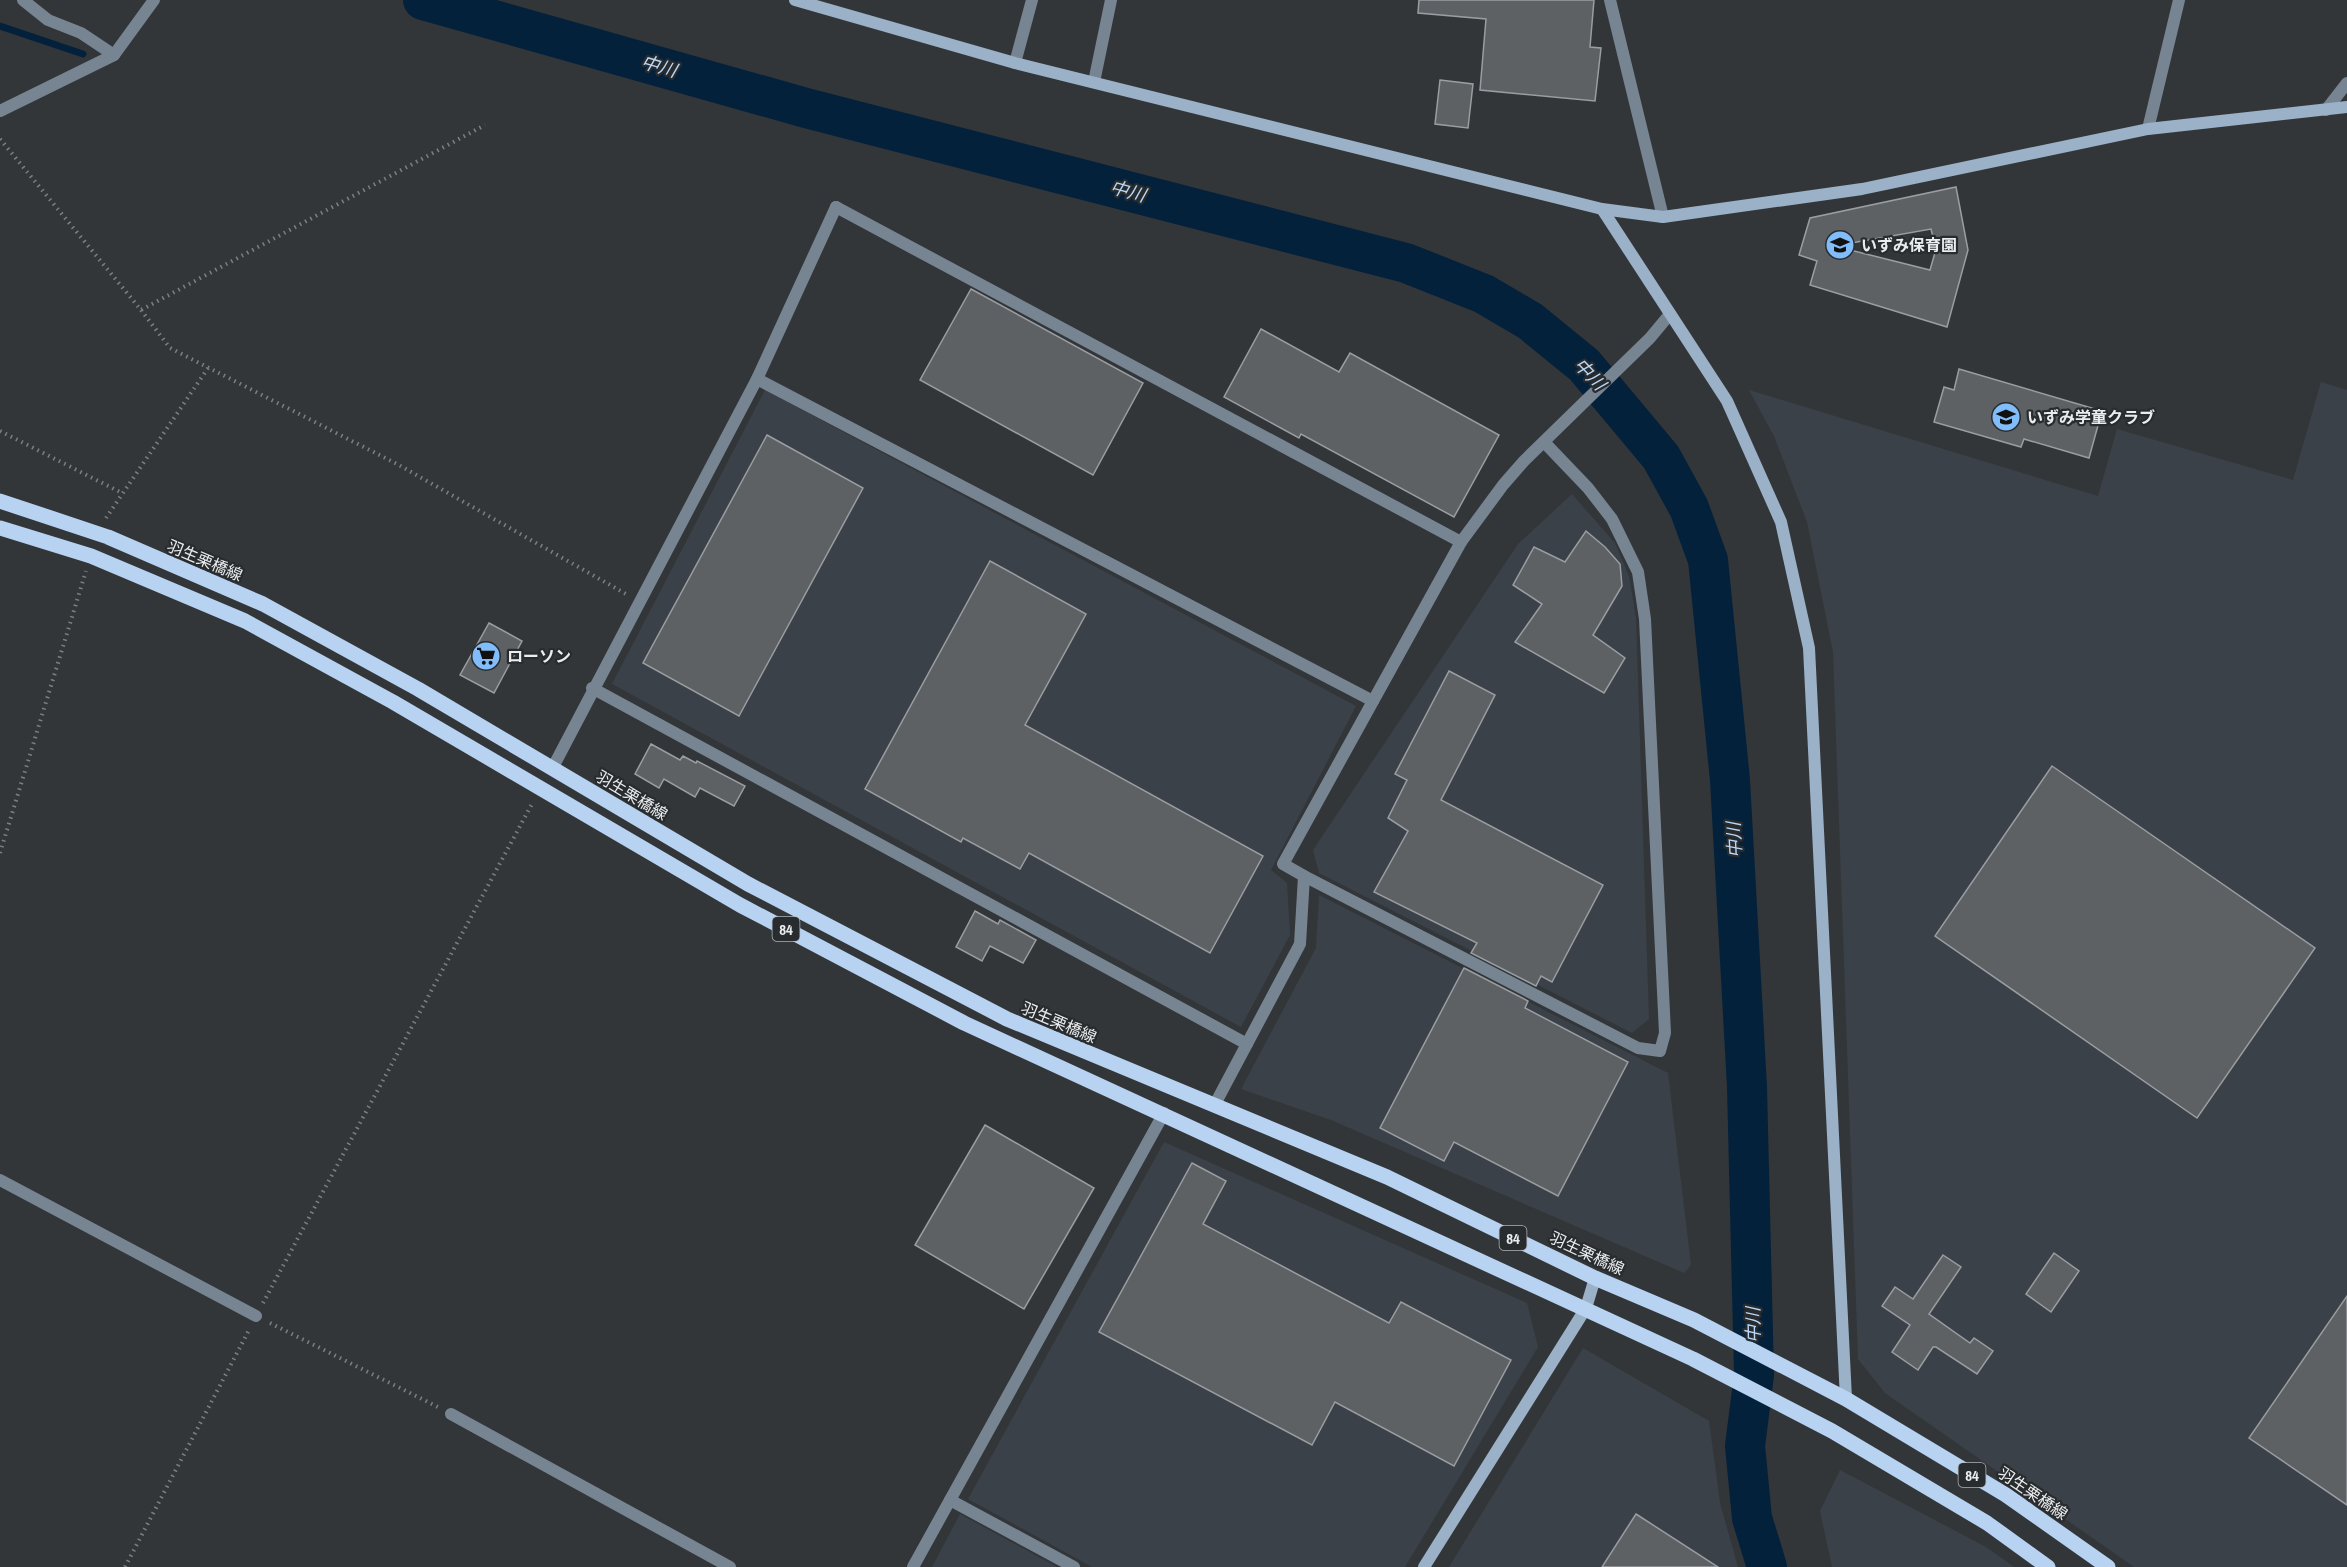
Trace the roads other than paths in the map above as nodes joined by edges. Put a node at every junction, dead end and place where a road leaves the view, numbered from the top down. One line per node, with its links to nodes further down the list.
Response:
1 (23, 0): 8 (street)
2 (154, 0): 8 (street)
3 (795, 0): 9 (street)
4 (1032, 0): 9 (street)
5 (1112, 0): 10 (street)
6 (1611, 0): 17 (street)
7 (2179, 0): 15 (street)
8 (114, 55): 14 (street)
9 (1015, 63): 10 (street)
10 (1094, 82): 16 (street)
11 (2347, 83): 13 (street)
12 (2347, 107): 13 (street)
13 (2326, 110): 15 (street)
14 (0, 111)
15 (2148, 129): 17 (street)
16 (1602, 209): 17 (street); 18 (street)
17 (1664, 217)
18 (1671, 314): 20 (street); 35 (street)
19 (757, 379): 23 (street); 24 (street); 25 (street)
20 (1544, 442): 23 (street); 27 (street)
21 (0, 501): 26 (main road, 羽生栗橋線 / 84)
22 (0, 528): 30 (main road, 84)
23 (1461, 542): 25 (street)
24 (592, 688): 26 (street); 28 (street)
25 (1373, 701): 27 (street)
26 (552, 769): 29 (main road, 羽生栗橋線 / 84)
27 (1304, 876): 28 (street)
28 (1246, 1044): 29 (street)
29 (1214, 1106): 32 (main road, 羽生栗橋線 / 84)
30 (1164, 1113): 33 (main road, 84); 37 (street)
31 (0, 1180): 34 (street)
32 (1595, 1278): 33 (street); 35 (main road, 羽生栗橋線 / 84)
33 (1586, 1308): 41 (street); 42 (main road, 84)
34 (256, 1316)
35 (1846, 1399): 43 (main road, 羽生栗橋線 / 84)
36 (452, 1414): 38 (street)
37 (950, 1500): 39 (street); 40 (street)
38 (730, 1567)
39 (913, 1567)
40 (1074, 1567)
41 (1424, 1567)
42 (2048, 1567)
43 (2108, 1567)

